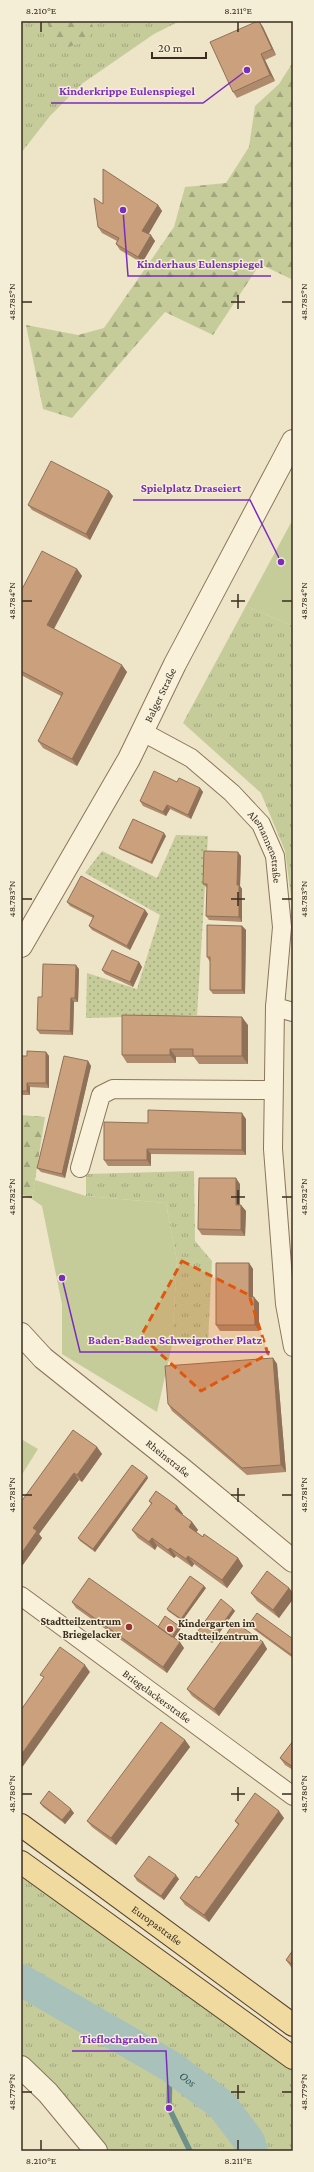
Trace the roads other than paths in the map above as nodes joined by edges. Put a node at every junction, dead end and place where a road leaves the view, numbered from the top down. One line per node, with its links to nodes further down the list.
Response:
1 (293, 441): 2 (street, Balger Straße)
2 (141, 732): 3 (street, Balger Straße); 4 (street, Alemannenstraße)
3 (21, 946)
4 (275, 1007): 5 (street); 6 (street, Alemannenstraße)
5 (293, 1012)
6 (273, 1090): 7 (street); 9 (street, Alemannenstraße)
7 (80, 1168)
8 (21, 1334): 11 (street, Rheinstraße)
9 (293, 1347)
10 (21, 1350): 11 (street, Rheinstraße)
11 (43, 1358): 12 (street, Rheinstraße)
12 (293, 1561)
13 (21, 1596): 14 (street, Briegelackerstraße)
14 (293, 1796)
15 (21, 1825): 17 (main road, Europastraße)
16 (21, 1862): 18 (main road)
17 (293, 2025)
18 (293, 2058)
19 (21, 2067): 20 (street)
20 (96, 2151)

